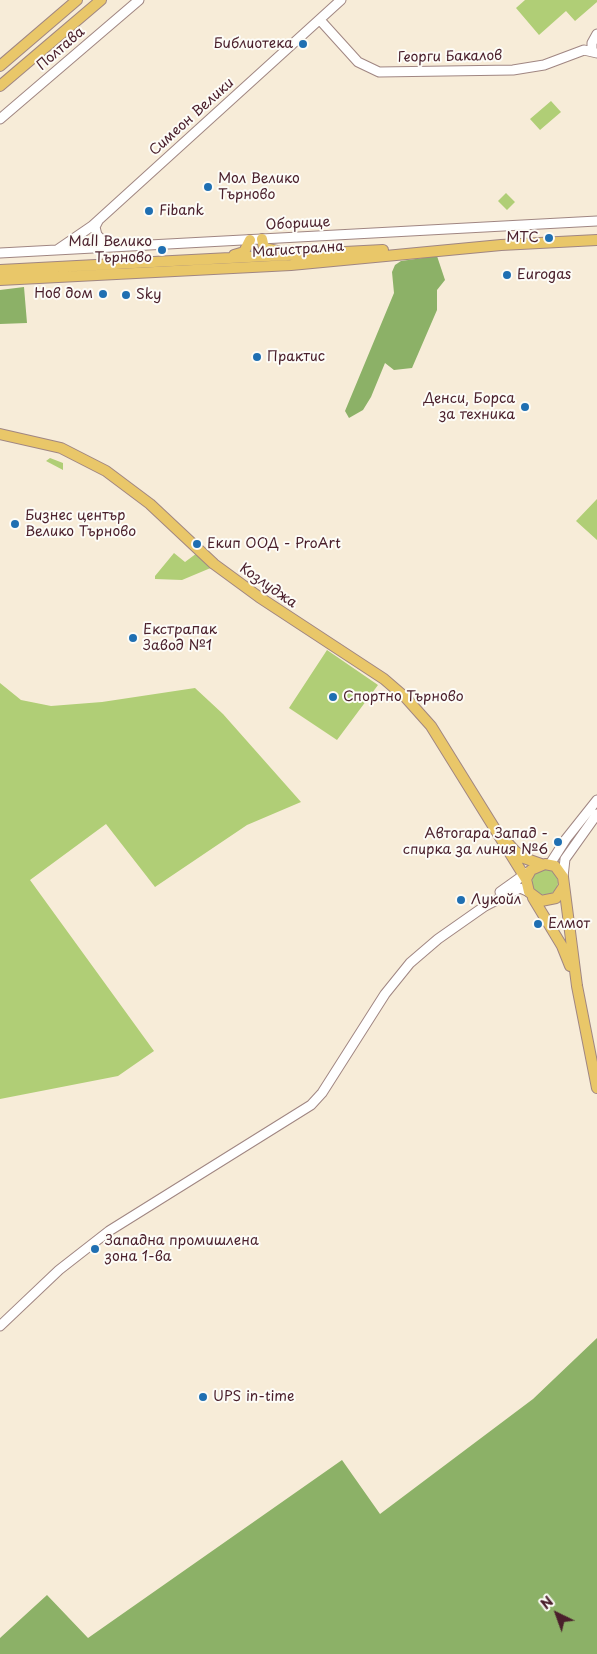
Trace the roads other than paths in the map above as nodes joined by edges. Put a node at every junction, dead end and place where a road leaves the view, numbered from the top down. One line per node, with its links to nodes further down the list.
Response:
1 (77, 0): 8 (main road)
2 (101, 0): 9 (main road)
3 (139, 0): 10 (street, Полтава)
4 (341, 0): 5 (street, Симеон Велики)
5 (320, 20): 7 (street, Георги Бакалов); 11 (street, Симеон Велики)
6 (597, 34): 7 (street)
7 (595, 52)
8 (0, 66)
9 (0, 86)
10 (0, 119)
11 (99, 219): 17 (street); 18 (street, Симеон Велики)
12 (597, 221): 13 (street, Оборище)
13 (262, 239): 14 (street, Оборище); 20 (main road)
14 (250, 240): 17 (street, Оборище); 21 (main road)
15 (597, 240): 16 (main road, Магистрална)
16 (501, 245): 20 (main road); 24 (main road, Магистрална)
17 (122, 247): 18 (street, Оборище)
18 (57, 250): 19 (street, Оборище)
19 (0, 253)
20 (314, 254): 21 (main road)
21 (221, 258): 24 (main road)
22 (0, 266): 24 (main road)
23 (0, 270): 24 (main road)
24 (64, 272): 25 (main road, Магистрална); 26 (main road)
25 (0, 280)
26 (0, 285)
27 (0, 434): 29 (main road, Козлуджа)
28 (597, 800): 31 (street)
29 (482, 809): 31 (main road, Козлуджа); 32 (main road, Козлуджа)
30 (597, 814): 33 (street)
31 (545, 864): 32 (main road); 33 (main road)
32 (527, 875): 34 (main road); 35 (street)
33 (563, 882): 34 (main road); 36 (main road)
34 (530, 894): 35 (street); 36 (main road)
35 (485, 906): 38 (street)
36 (577, 986): 37 (main road)
37 (597, 1088)
38 (0, 1326)

